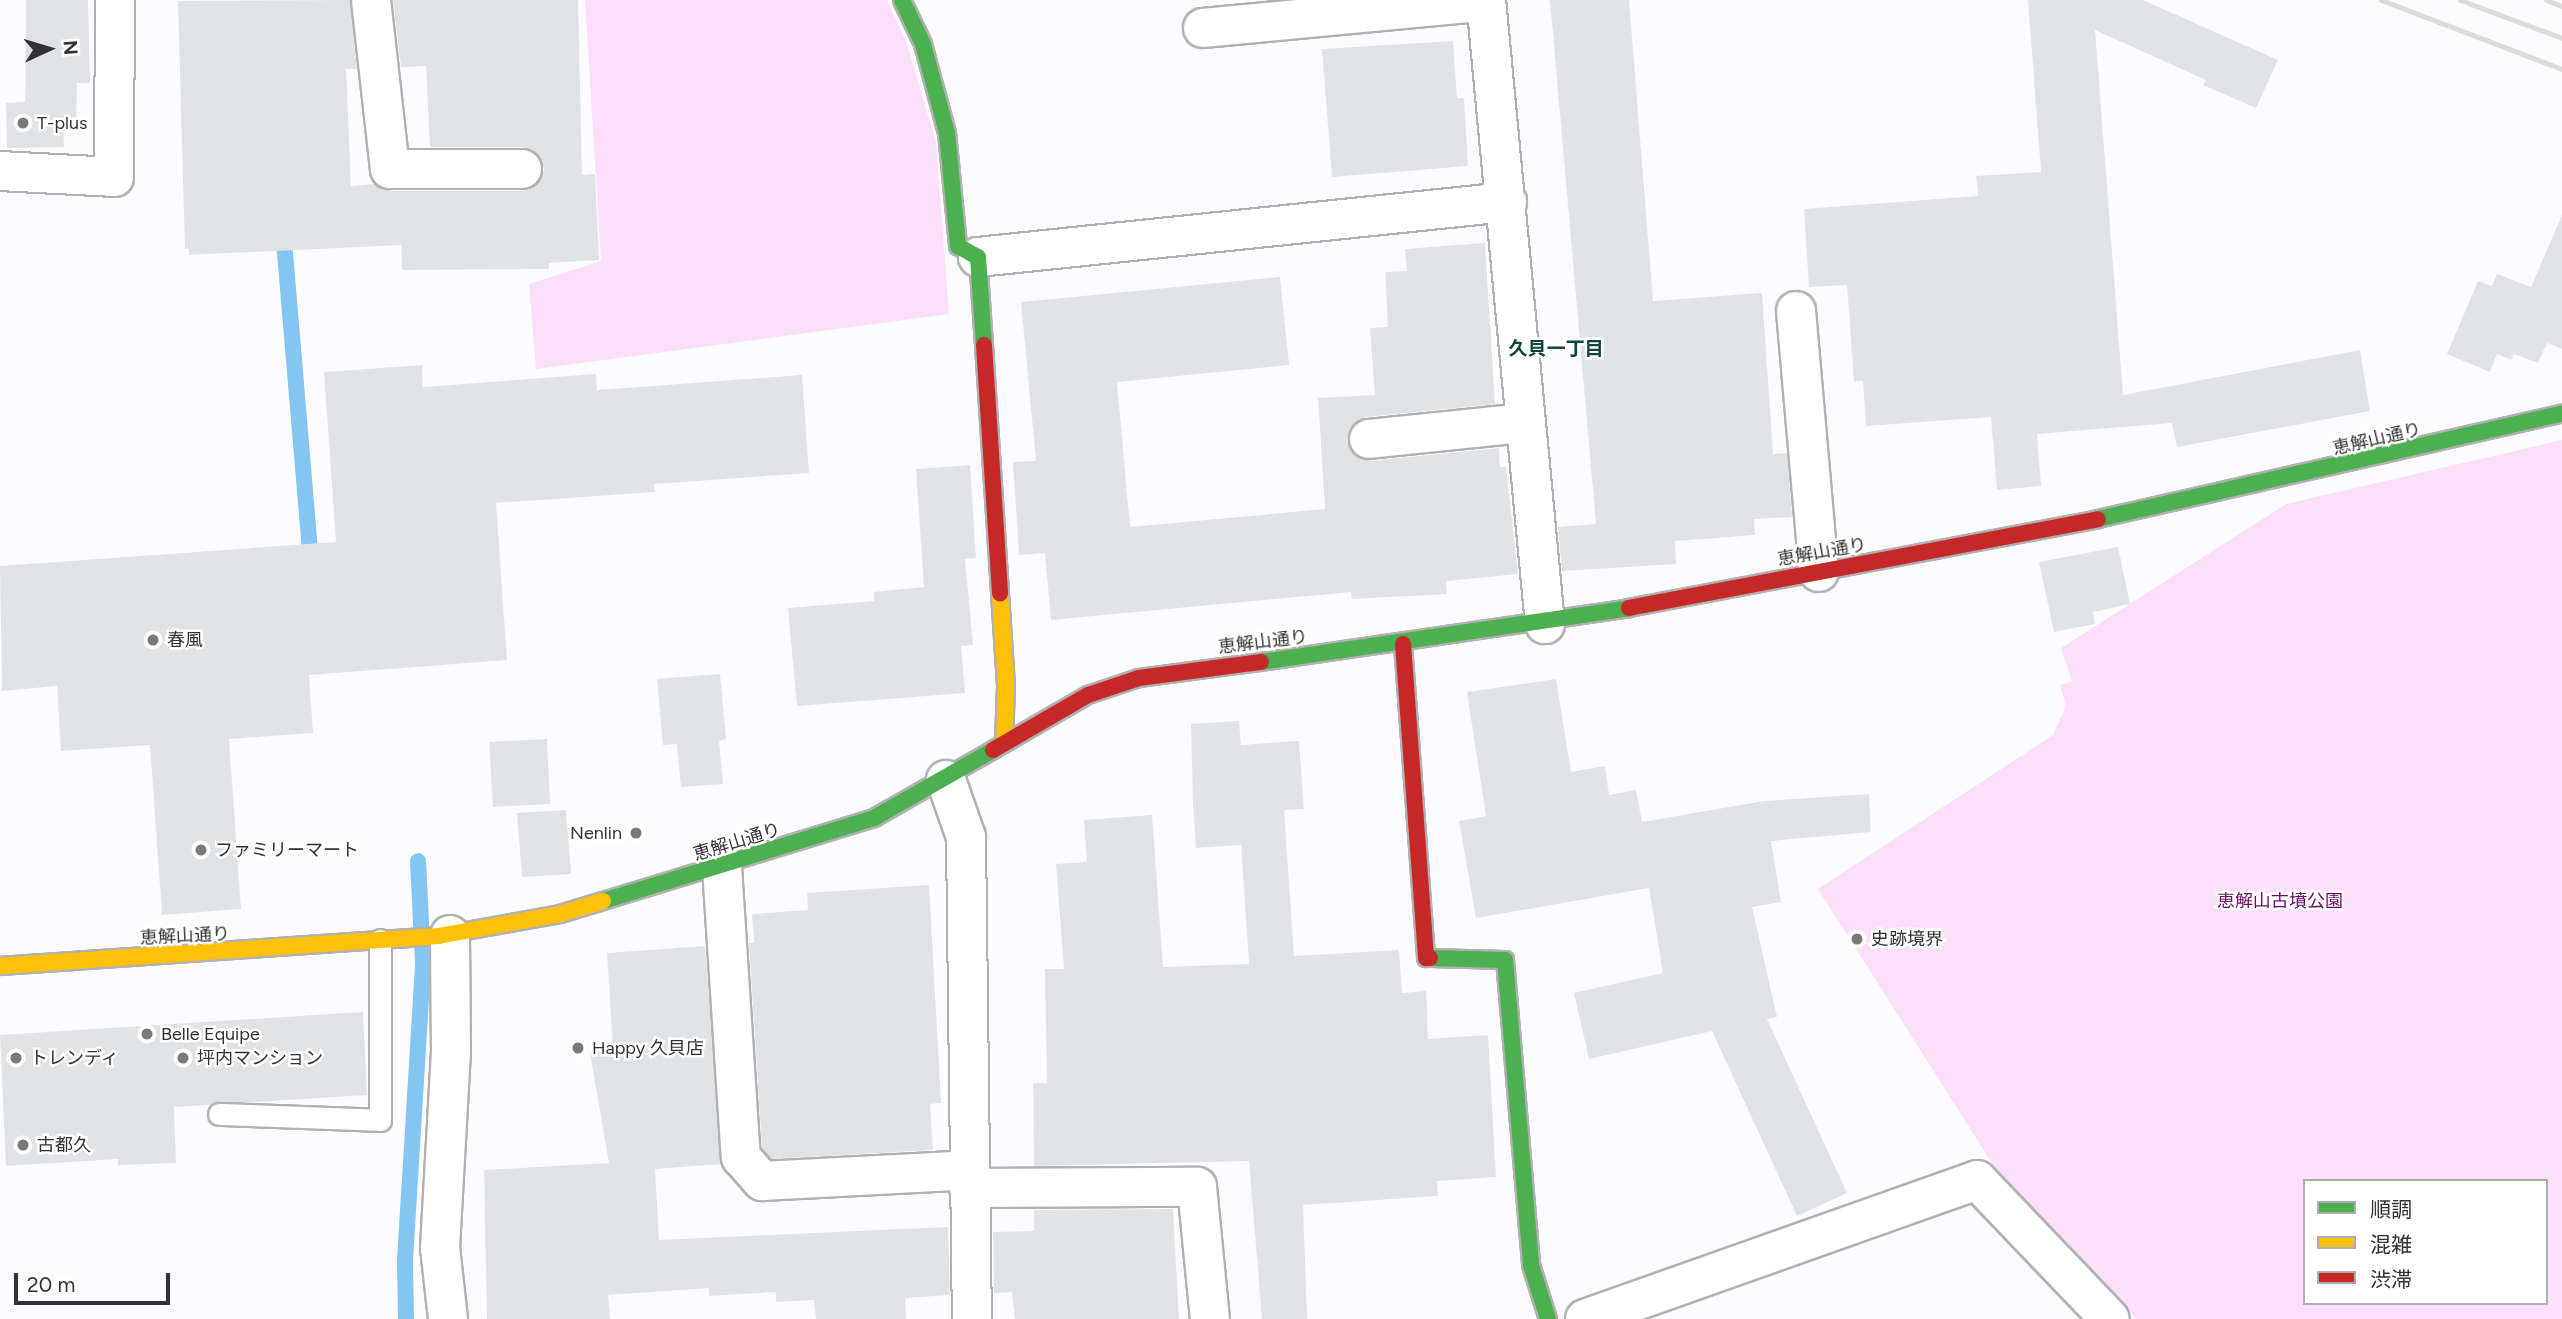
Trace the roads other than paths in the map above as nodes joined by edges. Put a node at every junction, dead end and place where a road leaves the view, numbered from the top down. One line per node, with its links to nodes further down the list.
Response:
1 (115, 0): 7 (street)
2 (370, 0): 6 (street)
3 (902, 0): 9 (street)
4 (1486, 0): 5 (street); 8 (street)
5 (1203, 29)
6 (522, 169)
7 (0, 171)
8 (1507, 202): 9 (street); 12 (street)
9 (978, 257): 17 (street)
10 (1796, 311): 14 (street)
11 (2562, 414): 14 (street, 恵解山通り)
12 (1525, 423): 13 (street); 15 (street)
13 (1369, 439)
14 (1819, 572): 15 (street, 恵解山通り)
15 (1545, 624): 16 (street, 恵解山通り)
16 (1403, 644): 17 (street, 恵解山通り); 28 (street)
17 (1004, 744): 18 (street, 恵解山通り)
18 (946, 780): 19 (street, 恵解山通り); 24 (street)
19 (722, 867): 20 (street, 恵解山通り); 24 (street)
20 (444, 936): 21 (street, 恵解山通り); 25 (street)
21 (380, 940): 22 (street, 恵解山通り); 23 (lane)
22 (0, 966)
23 (219, 1114)
24 (969, 1179): 26 (street); 27 (street)
25 (448, 1319)
26 (972, 1319)
27 (1210, 1319)
28 (1548, 1319)
29 (1585, 1319): 30 (street)
30 (2110, 1319)

